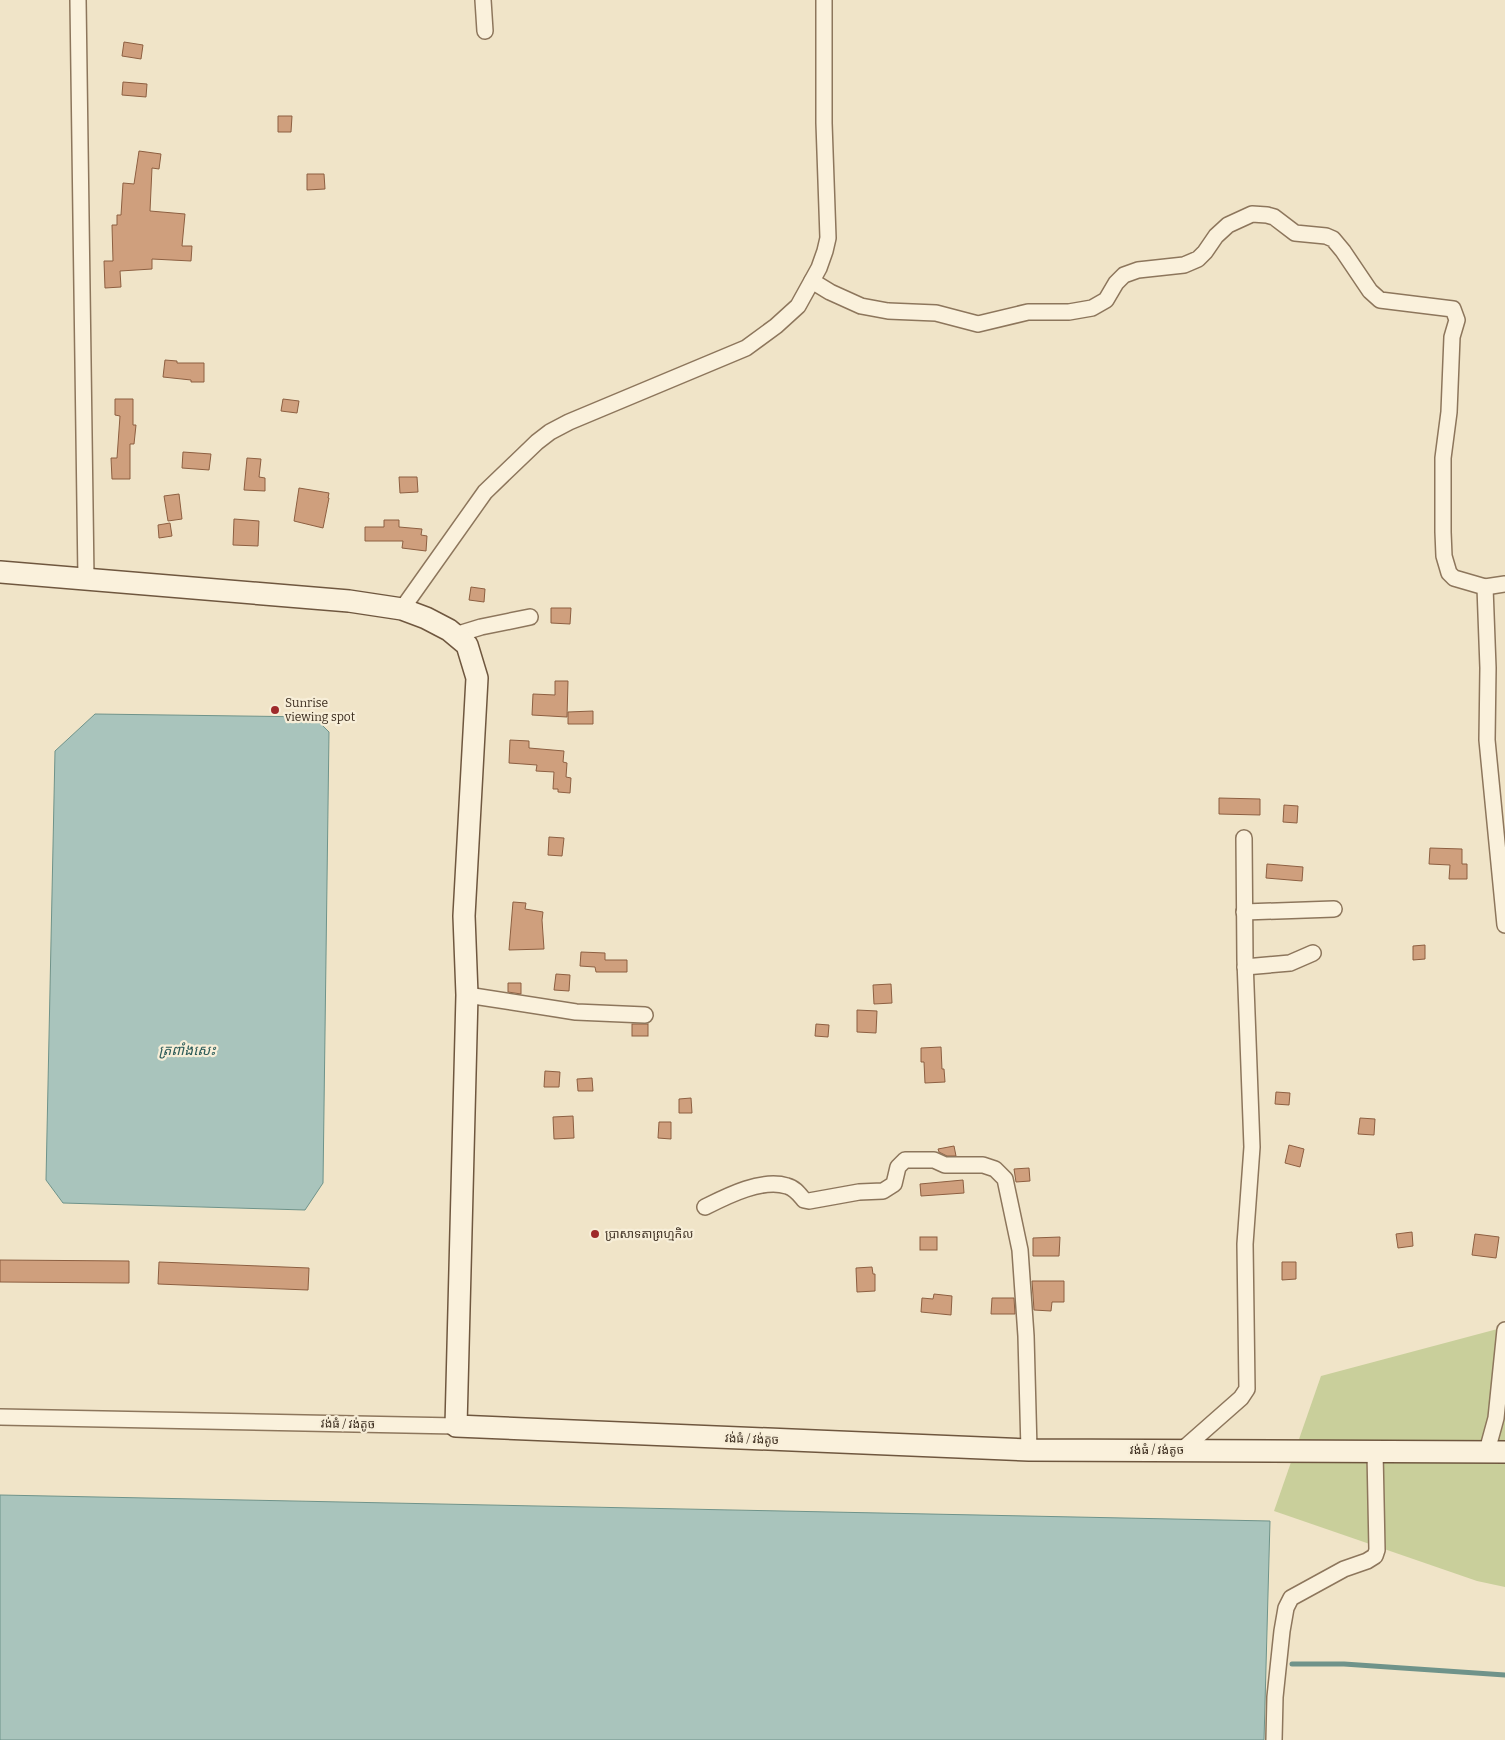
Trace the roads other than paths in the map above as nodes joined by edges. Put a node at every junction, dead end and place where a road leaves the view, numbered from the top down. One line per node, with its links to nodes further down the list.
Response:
1 (78, 0): 7 (street)
2 (483, 0): 4 (street)
3 (824, 0): 5 (street)
4 (485, 31)
5 (812, 281): 9 (street); 10 (street)
6 (0, 572): 7 (main road)
7 (86, 579): 10 (main road)
8 (1505, 584): 9 (street)
9 (1485, 587): 13 (street)
10 (402, 609): 12 (main road)
11 (530, 618): 12 (street)
12 (455, 635): 20 (main road)
13 (1501, 834): 17 (street)
14 (1244, 838): 16 (street)
15 (1334, 909): 16 (street)
16 (1244, 912): 19 (street)
17 (1505, 925)
18 (1313, 953): 19 (street)
19 (1245, 967): 27 (street)
20 (466, 995): 21 (street); 25 (main road)
21 (645, 1015)
22 (705, 1207): 26 (street)
23 (1505, 1330): 29 (street)
24 (0, 1417): 25 (street, វង់ធំ / វង់តូច)
25 (456, 1426): 26 (main road, វង់ធំ / វង់តូច)
26 (1029, 1450): 27 (main road, វង់ធំ / វង់តូច)
27 (1182, 1450): 28 (main road, វង់ធំ / វង់តូច)
28 (1375, 1452): 29 (main road, វង់ធំ / វង់តូច); 30 (street)
29 (1496, 1452)
30 (1274, 1740)

